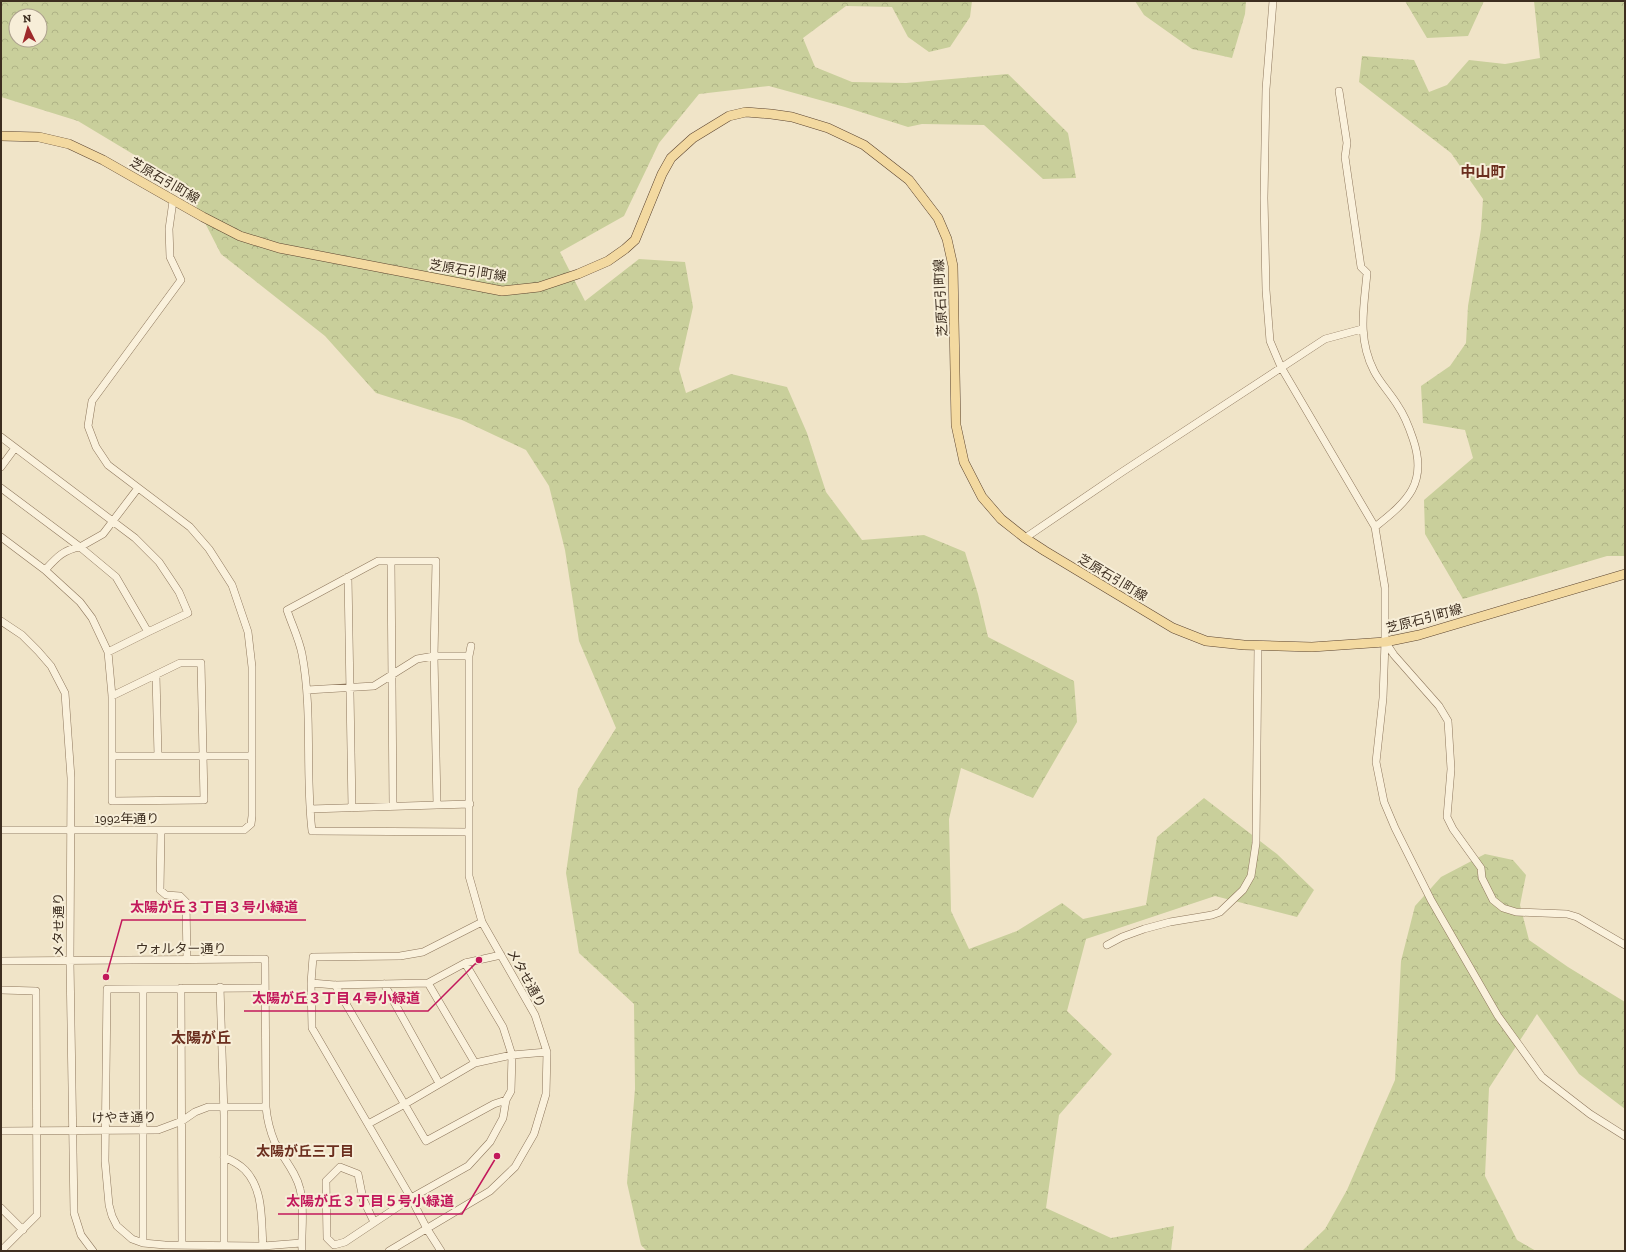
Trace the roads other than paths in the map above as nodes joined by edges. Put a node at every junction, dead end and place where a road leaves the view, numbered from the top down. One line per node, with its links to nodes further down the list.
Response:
1 (1273, 1): 6 (street)
2 (1339, 91): 5 (street)
3 (1, 136): 4 (main road, 芝原石引町線)
4 (173, 200): 11 (street); 15 (main road, 芝原石引町線)
5 (1362, 329): 6 (street); 13 (street)
6 (1281, 367): 13 (street); 15 (street)
7 (1, 437): 8 (street)
8 (15, 448): 9 (street); 12 (street)
9 (1, 467)
10 (1, 488): 16 (street)
11 (138, 488): 12 (street); 37 (street)
12 (112, 522): 16 (street); 22 (street)
13 (1375, 527): 23 (street)
14 (1, 536): 18 (street)
15 (1025, 538): 25 (main road, 芝原石引町線)
16 (80, 547): 18 (street); 22 (street)
17 (391, 561): 20 (street); 27 (street); 30 (street)
18 (45, 570): 26 (street)
19 (1625, 574): 23 (main road, 芝原石引町線)
20 (348, 577): 31 (street); 32 (street)
21 (1, 622): 44 (street, メタせ通り)
22 (148, 632): 26 (street)
23 (1386, 642): 25 (main road, 芝原石引町線); 48 (street); 79 (street)
24 (471, 646): 28 (street, メタせ通り)
25 (1258, 646): 49 (street)
26 (108, 652): 33 (street)
27 (434, 656): 28 (street); 30 (street); 39 (street)
28 (470, 656): 38 (street, メタせ通り)
29 (156, 675): 33 (street); 35 (street); 36 (street)
30 (392, 675): 31 (street); 40 (street)
31 (350, 687): 32 (street); 41 (street)
32 (307, 690): 42 (street)
33 (112, 696): 34 (street)
34 (112, 756): 35 (street); 36 (street)
35 (158, 756): 36 (street)
36 (203, 756): 37 (street)
37 (252, 756): 45 (street, 1992年通り)
38 (470, 804): 39 (street); 46 (street, メタせ通り)
39 (437, 805): 40 (street)
40 (393, 806): 41 (street)
41 (352, 808): 42 (street)
42 (310, 809): 46 (street)
43 (1, 830): 44 (street, 1992年通り)
44 (70, 830): 45 (street, 1992年通り); 53 (street, メタせ通り)
45 (160, 830): 51 (street)
46 (469, 832): 47 (street, メタせ通り)
47 (482, 922): 50 (street, メタせ通り); 55 (street)
48 (1625, 944)
49 (1107, 945)
50 (502, 956): 54 (street); 64 (street, メタせ通り)
51 (187, 960): 53 (street, ウォルター通り); 61 (street, ウォルター通り)
52 (1, 961): 53 (street, ウォルター通り)
53 (70, 961): 75 (street, メタせ通り)
54 (465, 963): 56 (street); 65 (street)
55 (311, 983): 58 (street); 73 (street)
56 (428, 983): 57 (street); 66 (street)
57 (384, 984): 58 (street); 67 (street)
58 (335, 985): 69 (street)
59 (220, 987): 60 (street); 61 (street); 70 (street)
60 (181, 988): 62 (street); 72 (street)
61 (265, 988): 71 (street)
62 (143, 989): 76 (street); 77 (street)
63 (1, 990): 74 (street)
64 (547, 1052): 65 (street); 86 (street, メタせ通り)
65 (512, 1055): 66 (street); 68 (street)
66 (475, 1063): 67 (street)
67 (439, 1083): 69 (street)
68 (506, 1100): 69 (street); 81 (street)
69 (405, 1104): 73 (street)
70 (223, 1107): 71 (street, けやき通り); 72 (street, けやき通り); 80 (street)
71 (266, 1107): 83 (street)
72 (182, 1122): 77 (street, けやき通り); 90 (street)
73 (368, 1124): 81 (street)
74 (36, 1130): 75 (street, けやき通り); 78 (street, けやき通り); 87 (street)
75 (72, 1130): 76 (street, けやき通り); 94 (street, メタせ通り)
76 (105, 1130): 77 (street, けやき通り); 88 (street)
77 (143, 1130): 88 (street)
78 (1, 1131)
79 (1625, 1136)
80 (224, 1157): 91 (street); 92 (street)
81 (411, 1198): 85 (street); 86 (street)
82 (326, 1202): 83 (street); 85 (street); 85 (street)
83 (301, 1204): 89 (street)
84 (1, 1208): 87 (street)
85 (374, 1222)
86 (427, 1229): 96 (street, メタせ通り); 97 (street)
87 (23, 1230): 93 (street)
88 (144, 1243): 90 (street)
89 (301, 1243): 92 (street); 95 (street)
90 (182, 1245): 91 (street)
91 (224, 1245): 92 (street)
92 (263, 1246)
93 (1, 1251)
94 (93, 1251)
95 (302, 1251)
96 (389, 1251)
97 (441, 1251)

